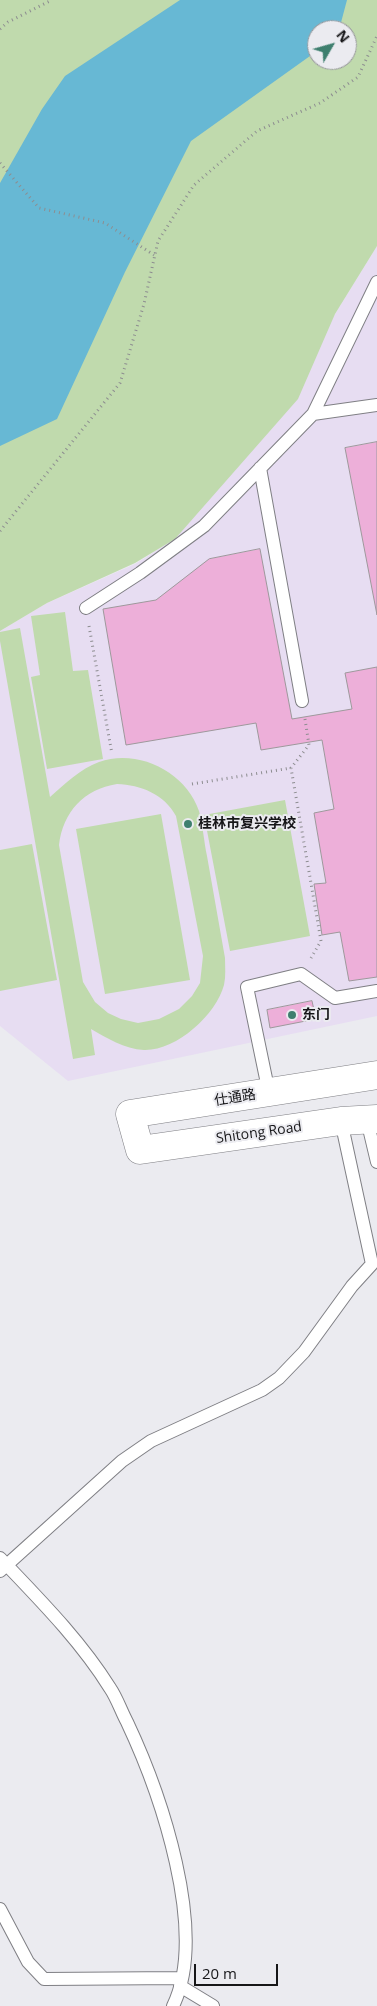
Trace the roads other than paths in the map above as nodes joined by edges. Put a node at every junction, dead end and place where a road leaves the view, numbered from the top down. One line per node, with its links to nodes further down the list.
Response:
1 (377, 282): 3 (lane)
2 (377, 405): 3 (lane)
3 (313, 414): 4 (lane)
4 (260, 468): 5 (lane); 6 (lane)
5 (86, 608)
6 (302, 701)
7 (377, 992): 9 (lane)
8 (377, 1075): 9 (street, 仕通路)
9 (270, 1093): 10 (street, Shitong Road)
10 (362, 1120): 11 (lane); 12 (lane)
11 (377, 1162)
12 (2, 1564): 14 (lane)
13 (0, 1909): 14 (lane)
14 (181, 1982): 15 (lane); 16 (lane)
15 (174, 2006)
16 (213, 2006)

